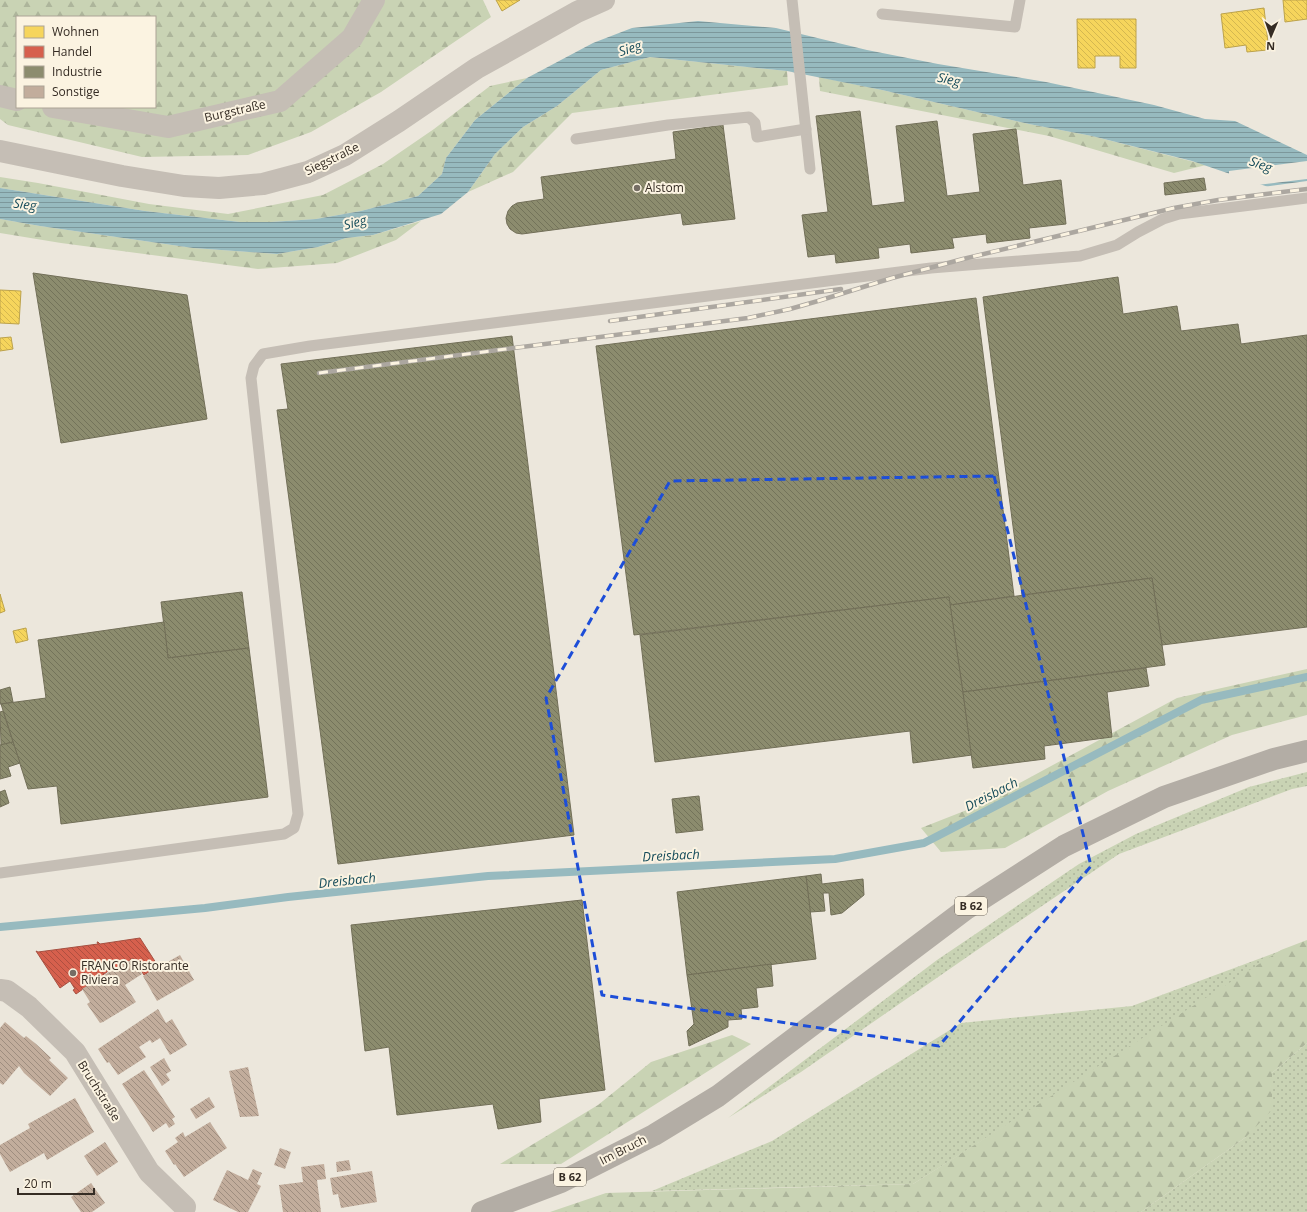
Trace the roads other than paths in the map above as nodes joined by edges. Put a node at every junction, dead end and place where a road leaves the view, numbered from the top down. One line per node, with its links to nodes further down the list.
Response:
1 (374, 0): 8 (street, Burgstraße)
2 (604, 0): 11 (street, Siegstraße)
3 (792, 0): 9 (lane)
4 (1020, 0): 5 (lane)
5 (882, 14)
6 (0, 96): 7 (street)
7 (16, 100)
8 (59, 108)
9 (806, 129): 10 (lane); 12 (lane)
10 (576, 139)
11 (0, 151)
12 (810, 169)
13 (1307, 198): 15 (lane)
14 (1307, 750): 18 (main road, Im Bruch / B 62)
15 (0, 873)
16 (0, 990): 17 (street, Bruchstraße)
17 (185, 1207)
18 (482, 1212)

